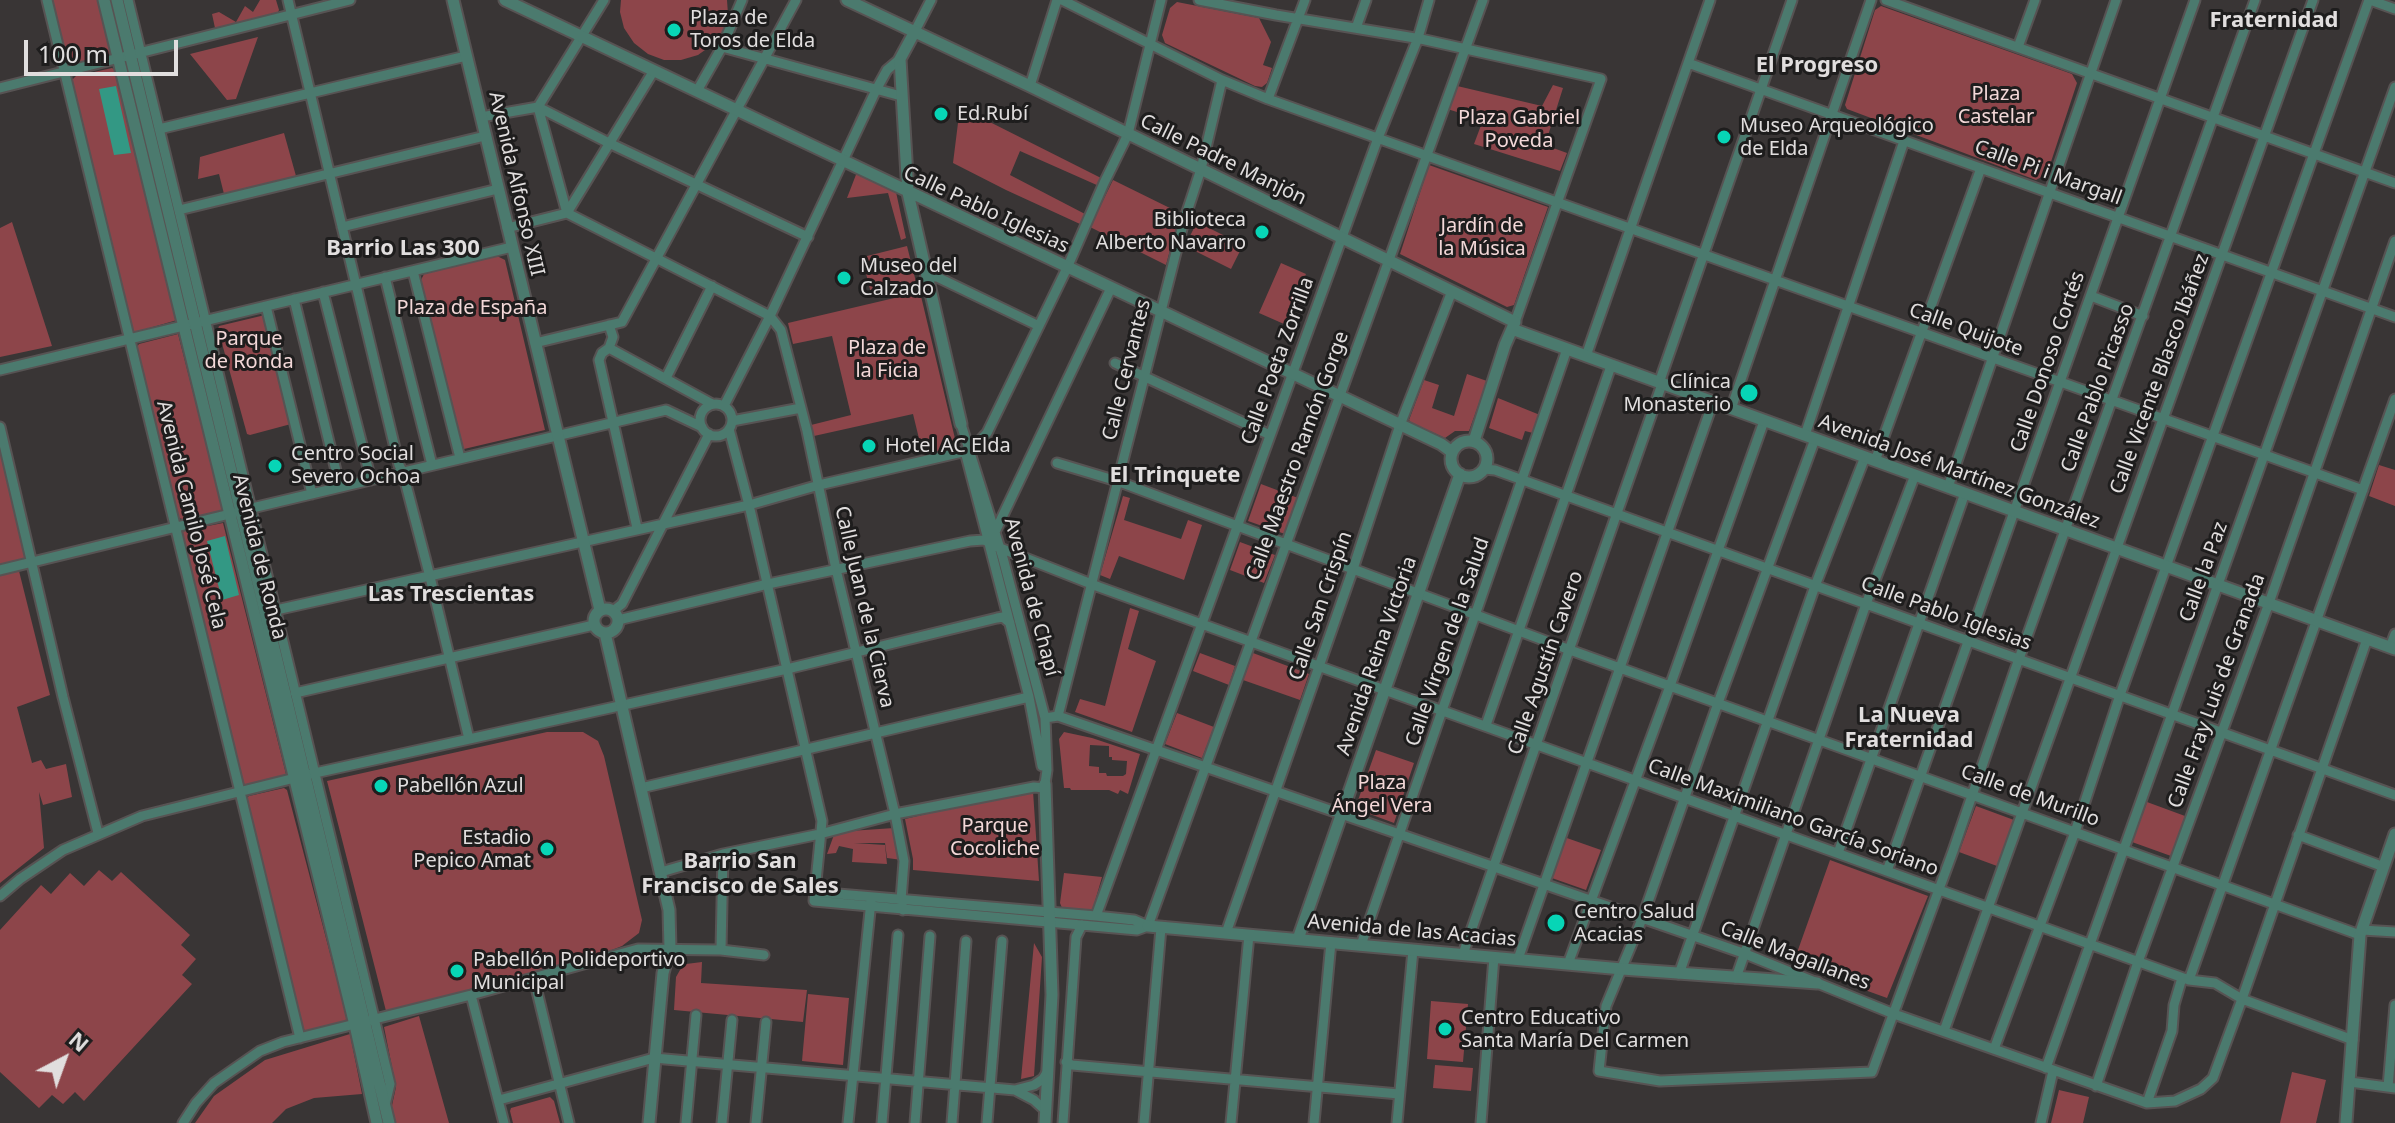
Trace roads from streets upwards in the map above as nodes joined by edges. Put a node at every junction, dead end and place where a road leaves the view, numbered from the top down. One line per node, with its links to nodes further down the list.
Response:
1 (47, 0): 49 (street, Avenida Camilo José Cela)
2 (104, 0): 44 (street, Avenida de Ronda)
3 (117, 0): 44 (street, Avenida de Ronda)
4 (128, 0): 44 (street, Avenida de Ronda)
5 (288, 0): 33 (street)
6 (350, 0): 33 (street)
7 (453, 0): 43 (street, Avenida Alfonso XIII)
8 (505, 0): 37 (street, Calle Pablo Iglesias)
9 (604, 0): 37 (street)
10 (742, 0): 40 (street)
11 (796, 0): 45 (street)
12 (847, 0): 36 (street, Calle Padre Manjón)
13 (931, 0): 36 (street, Avenida de Chapí)
14 (1060, 0): 39 (street, Calle Quijote); 52 (street)
15 (1161, 0): 39 (street)
16 (1199, 0): 31 (street)
17 (1305, 0): 34 (street)
18 (1366, 0): 35 (street)
19 (1429, 0): 38 (street, Calle Poeta Zorrilla)
20 (1483, 0): 42 (street, Calle Maestro Ramón Gorge)
21 (1710, 0): 47 (street)
22 (1792, 0): 55 (street, Calle Agustín Cavero)
23 (1871, 0): 64 (street)
24 (1886, 0): 41 (street)
25 (2035, 0): 41 (street)
26 (2116, 0): 50 (street)
27 (2195, 0): 60 (street, Calle Donoso Cortés)
28 (2255, 0): 66 (street, Calle Pablo Picasso)
29 (2313, 0): 69 (street, Calle Vicente Blasco Ibáñez)
30 (2370, 0): 32 (street); 74 (street)
31 (1239, 4): 34 (street)
32 (2395, 9)
33 (291, 15): 44 (street); 58 (street)
34 (1298, 19): 35 (street); 61 (street)
35 (1356, 28): 38 (street)
36 (914, 33): 46 (street, Avenida de Chapí); 52 (street, Calle Padre Manjón)
37 (581, 36): 48 (street, Calle Pablo Iglesias); 62 (street)
38 (1418, 38): 42 (street); 71 (street, Calle Poeta Zorrilla)
39 (1150, 44): 51 (street, Calle Quijote); 68 (street)
40 (722, 47): 45 (street); 57 (street)
41 (2018, 47): 50 (street)
42 (1466, 49): 75 (street, Calle Maestro Ramón Gorge); 86 (street)
43 (466, 56): 58 (street); 65 (street, Avenida Alfonso XIII)
44 (130, 57): 49 (street); 67 (street, Avenida de Ronda); 123 (street, Avenida de Ronda)
45 (765, 59): 56 (street); 63 (street)
46 (900, 59): 56 (street); 59 (street, Avenida de Chapí)
47 (1688, 63): 55 (street, Calle Pi i Margall); 92 (street)
48 (653, 72): 57 (street, Calle Pablo Iglesias); 73 (street)
49 (64, 73): 54 (street); 128 (street, Avenida Camilo José Cela)
50 (2090, 73): 60 (street); 85 (street)
51 (1222, 80): 61 (street, Calle Quijote); 78 (street, Calle Cervantes)
52 (1030, 86): 68 (street, Calle Padre Manjón)
53 (2395, 87): 79 (street, Calle la Paz)
54 (0, 88)
55 (1761, 89): 64 (street, Calle Pi i Margall); 98 (street, Calle Agustín Cavero)
56 (876, 90): 59 (street); 76 (street)
57 (697, 91): 63 (street, Calle Pablo Iglesias)
58 (310, 94): 67 (street); 80 (street)
59 (901, 96): 84 (street, Avenida de Chapí)
60 (2160, 98): 66 (street); 89 (street, Calle Donoso Cortés)
61 (1268, 99): 71 (street, Calle Quijote)
62 (538, 107): 65 (street); 73 (street); 88 (street)
63 (737, 111): 76 (street, Calle Pablo Iglesias); 82 (street)
64 (1831, 115): 72 (street, Calle Pi i Margall); 107 (street)
65 (481, 117): 70 (street, Avenida Alfonso XIII)
66 (2213, 117): 69 (street); 93 (street, Calle Pablo Picasso)
67 (159, 129): 87 (street, Avenida de Ronda)
68 (1128, 134): 78 (street, Calle Padre Manjón); 102 (street)
69 (2264, 135): 74 (street); 99 (street, Calle Vicente Blasco Ibáñez)
70 (485, 136): 80 (street); 83 (street, Avenida Alfonso XIII)
71 (1378, 138): 75 (street, Calle Quijote); 95 (street, Calle Poeta Zorrilla)
72 (1904, 141): 77 (street, Calle Pi i Margall); 117 (street)
73 (609, 143): 82 (street); 88 (street)
74 (2314, 153): 79 (street); 104 (street)
75 (1425, 155): 86 (street, Calle Quijote); 101 (street, Calle Maestro Ramón Gorge)
76 (842, 161): 84 (street, Calle Pablo Iglesias); 94 (street)
77 (1981, 168): 85 (street, Calle Pi i Margall); 127 (street)
78 (1201, 169): 95 (street, Calle Padre Manjón); 119 (street, Calle Cervantes)
79 (2365, 172): 81 (street); 112 (street, Calle la Paz)
80 (329, 175): 87 (street); 90 (street)
81 (2395, 183)
82 (697, 185): 94 (street); 100 (street)
83 (498, 189): 90 (street); 91 (street, Avenida Alfonso XIII)
84 (908, 193): 102 (street, Calle Pablo Iglesias); 106 (street, Avenida de Chapí)
85 (2049, 193): 89 (street, Calle Pi i Margall); 133 (street)
86 (1557, 202): 92 (street, Calle Quijote); 126 (street)
87 (179, 210): 123 (street, Avenida de Ronda)
88 (567, 213): 91 (street); 100 (street)
89 (2118, 218): 93 (street, Calle Pi i Margall); 114 (street, Calle Donoso Cortés)
90 (342, 227): 108 (street)
91 (507, 228): 97 (street, Avenida Alfonso XIII)
92 (1630, 229): 98 (street, Calle Quijote); 132 (street)
93 (2171, 236): 99 (street, Calle Pi i Margall); 121 (street, Calle Pablo Picasso)
94 (808, 237): 120 (street)
95 (1343, 237): 101 (street, Calle Padre Manjón); 137 (street, Calle Poeta Zorrilla)
96 (2395, 241): 118 (street, Calle Fray Luis de Granada)
97 (512, 247): 103 (street); 129 (street, Avenida Alfonso XIII)
98 (1703, 255): 107 (street, Calle Quijote); 141 (street, Calle Agustín Cavero)
99 (2222, 255): 104 (street, Calle Pi i Margall); 151 (street, Calle Vicente Blasco Ibáñez)
100 (657, 258): 109 (street); 124 (street)
101 (1389, 259): 111 (street, Calle Padre Manjón); 142 (street, Calle Maestro Ramón Gorge)
102 (1067, 268): 110 (street, Calle Pablo Iglesias); 125 (street)
103 (413, 271): 105 (street); 167 (street)
104 (2272, 273): 112 (street, Calle Pi i Margall); 162 (street)
105 (385, 277): 108 (street); 170 (street)
106 (926, 277): 125 (street); 154 (street, Avenida de Chapí)
107 (1775, 280): 117 (street, Calle Quijote); 149 (street)
108 (356, 284): 113 (street); 172 (street)
109 (712, 286): 120 (street); 139 (street)
110 (1111, 288): 119 (street, Calle Pablo Iglesias); 195 (street)
111 (1452, 291): 126 (street, Calle Padre Manjón); 156 (street, Calle San Crispín)
112 (2323, 291): 118 (street, Calle Pi i Margall); 166 (street, Calle la Paz)
113 (323, 292): 115 (street); 176 (street)
114 (2091, 296): 121 (street); 140 (street, Calle Donoso Cortés)
115 (294, 299): 116 (street); 180 (street)
116 (266, 306): 123 (street); 184 (street)
117 (1848, 307): 127 (street, Calle Quijote); 161 (street)
118 (2372, 308): 122 (street, Calle Pi i Margall); 173 (street, Calle Fray Luis de Granada)
119 (1161, 312): 137 (street, Calle Pablo Iglesias); 138 (street, Calle Cervantes)
120 (770, 316): 147 (street); 148 (street, Calle Juan de la Cierva)
121 (2143, 316): 144 (street, Calle Pablo Picasso)
122 (2395, 317)
123 (195, 323): 128 (street); 187 (street, Avenida de Ronda)
124 (609, 325): 129 (street); 130 (street)
125 (1039, 326): 164 (street)
126 (1513, 326): 131 (street, Avenida José Martínez González); 163 (street)
127 (1921, 333): 133 (street, Calle Quijote); 168 (street)
128 (129, 339): 136 (street); 192 (street, Avenida Camilo José Cela)
129 (535, 343): 160 (street, Avenida Alfonso XIII)
130 (609, 348): 139 (street); 153 (street)
131 (1567, 349): 132 (street, Avenida José Martínez González); 177 (street, Calle Virgen de la Salud)
132 (1586, 356): 135 (street, Avenida José Martínez González)
133 (1992, 358): 140 (street, Calle Quijote); 181 (street)
134 (1115, 363): 138 (street)
135 (1611, 366): 141 (street, Avenida José Martínez González); 185 (street)
136 (0, 370)
137 (1292, 374): 142 (street, Calle Pablo Iglesias); 159 (street, Calle Poeta Zorrilla)
138 (1144, 377): 159 (street); 178 (street, Calle Cervantes)
139 (666, 378): 146 (street)
140 (2060, 382): 144 (street, Calle Quijote); 188 (street, Calle Donoso Cortés)
141 (1660, 383): 145 (street, Avenida José Martínez González); 189 (street, Calle Agustín Cavero)
142 (1339, 396): 156 (street, Calle Pablo Iglesias); 199 (street, Calle Maestro Ramón Gorge)
143 (2395, 399): 150 (street)
144 (2112, 401): 151 (street, Calle Quijote); 194 (street, Calle Pablo Picasso)
145 (1713, 402): 149 (street, Avenida José Martínez González); 196 (street)
146 (712, 404): 147 (street); 158 (street)
147 (724, 406): 155 (street)
148 (801, 408): 155 (street); 179 (street, Calle Juan de la Cierva)
149 (1731, 409): 152 (street, Avenida José Martínez González)
150 (2393, 412): 182 (street)
151 (2163, 419): 162 (street, Calle Quijote); 201 (street, Calle Vicente Blasco Ibáñez)
152 (1764, 421): 161 (street, Avenida José Martínez González); 202 (street)
153 (613, 422): 158 (street); 160 (street); 193 (street)
154 (961, 424): 164 (street, Avenida de Chapí)
155 (731, 425): 158 (street); 186 (street)
156 (1400, 425): 165 (street, Calle Pablo Iglesias); 207 (street, Calle San Crispín)
157 (0, 427): 204 (street)
158 (706, 431): 190 (street)
159 (1270, 435): 191 (street, Calle Poeta Zorrilla)
160 (558, 436): 167 (street); 198 (street, Avenida Alfonso XIII)
161 (1810, 437): 168 (street, Avenida José Martínez González); 208 (street)
162 (2213, 437): 166 (street, Calle Quijote); 205 (street)
163 (1474, 441): 165 (street); 171 (street)
164 (968, 451): 179 (street); 195 (street, Avenida de Chapí); 197 (street, Avenida de Chapí)
165 (1452, 452): 174 (street)
166 (2264, 455): 173 (street, Calle Quijote); 213 (street, Calle la Paz)
167 (460, 458): 170 (street)
168 (1870, 459): 175 (street, Avenida José Martínez González); 215 (street)
169 (1057, 463): 178 (street, Calle de Murillo)
170 (432, 465): 172 (street)
171 (1484, 469): 174 (street); 177 (street, Calle Pablo Iglesias)
172 (403, 473): 176 (street); 210 (street)
173 (2314, 473): 182 (street, Calle Quijote); 217 (street, Calle Fray Luis de Granada)
174 (1460, 474): 216 (street, Avenida Reina Victoria)
175 (1915, 475): 181 (street, Avenida José Martínez González); 218 (street)
176 (371, 480): 180 (street)
177 (1523, 480): 185 (street, Calle Pablo Iglesias); 221 (street, Calle Virgen de la Salud)
178 (1117, 481): 191 (street, Calle de Murillo); 212 (street, Calle Cervantes)
179 (819, 485): 186 (street); 206 (street, Calle Juan de la Cierva)
180 (340, 487): 184 (street)
181 (1948, 487): 183 (street, Avenida José Martínez González)
182 (2363, 490): 223 (street)
183 (1965, 493): 188 (street, Avenida José Martínez González); 226 (street)
184 (312, 494): 187 (street)
185 (1566, 496): 189 (street, Calle Pablo Iglesias); 228 (street)
186 (749, 505): 190 (street); 211 (street)
187 (240, 511): 192 (street); 219 (street, Avenida de Ronda); 268 (street, Avenida de Ronda)
188 (2015, 511): 194 (street, Avenida José Martínez González); 233 (street, Calle Donoso Cortés)
189 (1616, 514): 196 (street, Calle Pablo Iglesias); 235 (street, Calle Agustín Cavero)
190 (662, 524): 193 (street); 222 (street)
191 (1238, 526): 199 (street, Calle de Murillo); 225 (street, Calle Poeta Zorrilla)
192 (175, 528): 204 (street); 273 (street, Avenida Camilo José Cela)
193 (637, 528): 198 (street)
194 (2066, 530): 201 (street, Avenida José Martínez González); 238 (street, Calle Pablo Picasso)
195 (995, 532): 200 (street, Avenida de Chapí)
196 (1668, 533): 202 (street, Calle Pablo Iglesias); 240 (street)
197 (988, 541): 200 (street, Calle Maximiliano García Soriano); 206 (street); 224 (street, Avenida de Chapí)
198 (584, 542): 210 (street); 220 (street, Avenida Alfonso XIII)
199 (1286, 544): 207 (street, Calle de Murillo); 232 (street, Calle Maestro Ramón Gorge)
200 (1000, 548): 203 (street, Calle Maximiliano García Soriano); 214 (street, Avenida de Chapí)
201 (2117, 548): 205 (street, Avenida José Martínez González); 242 (street, Calle Vicente Blasco Ibáñez)
202 (1718, 551): 208 (street, Calle Pablo Iglesias); 243 (street)
203 (1026, 558): 212 (street, Calle Maximiliano García Soriano); 214 (street)
204 (33, 563): 209 (street); 283 (street)
205 (2166, 566): 213 (street, Avenida José Martínez González); 246 (street)
206 (836, 569): 211 (street); 236 (street, Calle Juan de la Cierva)
207 (1353, 569): 216 (street, Calle de Murillo); 239 (street, Calle San Crispín)
208 (1768, 569): 215 (street, Calle Pablo Iglesias); 248 (street)
209 (0, 570)
210 (430, 577): 219 (street); 237 (street)
211 (768, 584): 222 (street); 241 (street)
212 (1093, 584): 225 (street, Calle Maximiliano García Soriano); 252 (street, Calle Cervantes)
213 (2218, 585): 217 (street, Avenida José Martínez González); 251 (street, Calle la Paz)
214 (1011, 586): 253 (street, Avenida de Chapí)
215 (1815, 586): 218 (street, Calle Pablo Iglesias); 254 (street)
216 (1417, 594): 221 (street, Calle de Murillo); 244 (street, Avenida Reina Victoria)
217 (2269, 603): 223 (street, Avenida José Martínez González); 256 (street, Calle Fray Luis de Granada)
218 (1866, 604): 226 (street, Calle Pablo Iglesias); 259 (street)
219 (276, 610): 245 (street, Avenida de Ronda)
220 (600, 610): 222 (street); 227 (street)
221 (1477, 615): 228 (street, Calle de Murillo); 250 (street, Calle Virgen de la Salud)
222 (616, 616): 229 (street)
223 (2318, 621): 231 (street, Avenida José Martínez González); 263 (street)
224 (1010, 623): 236 (street); 247 (street, Avenida de Chapí)
225 (1203, 624): 232 (street, Calle Maximiliano García Soriano); 262 (street, Calle Poeta Zorrilla)
226 (1920, 624): 233 (street, Calle Pablo Iglesias); 264 (street)
227 (594, 625): 229 (street); 237 (street)
228 (1519, 631): 235 (street, Calle de Murillo); 255 (street)
229 (605, 633): 249 (street)
230 (2395, 634): 234 (street)
231 (2367, 639): 234 (street, Avenida José Martínez González); 267 (street)
232 (1250, 641): 239 (street, Calle Maximiliano García Soriano); 266 (street, Calle Maestro Ramón Gorge)
233 (1969, 641): 238 (street, Calle Pablo Iglesias); 269 (street, Calle Donoso Cortés)
234 (2393, 648)
235 (1570, 650): 240 (street, Calle de Murillo); 260 (street, Calle Agustín Cavero)
236 (856, 652): 241 (street); 257 (street, Calle Juan de la Cierva)
237 (450, 658): 245 (street); 258 (street)
238 (2019, 660): 242 (street, Calle Pablo Iglesias); 275 (street, Calle Pablo Picasso)
239 (1319, 665): 244 (street, Calle Maximiliano García Soriano); 274 (street, Calle San Crispín)
240 (1619, 668): 243 (street, Calle de Murillo); 265 (street)
241 (787, 669): 249 (street); 261 (street)
242 (2069, 677): 246 (street, Calle Pablo Iglesias); 278 (street, Calle Vicente Blasco Ibáñez)
243 (1670, 686): 248 (street, Calle de Murillo); 270 (street)
244 (1385, 689): 250 (street, Calle Maximiliano García Soriano); 280 (street, Avenida Reina Victoria)
245 (295, 693): 268 (street, Avenida de Ronda)
246 (2120, 695): 251 (street, Calle Pablo Iglesias); 282 (street)
247 (1029, 697): 257 (street); 271 (street, Avenida de Chapí)
248 (1718, 703): 254 (street, Calle de Murillo); 277 (street)
249 (620, 706): 258 (street); 272 (street)
250 (1444, 710): 255 (street, Calle Maximiliano García Soriano); 287 (street, Calle Virgen de la Salud)
251 (2172, 714): 256 (street, Calle Pablo Iglesias); 289 (street, Calle la Paz)
252 (1058, 716): 253 (street); 262 (street, Calle Magallanes)
253 (1045, 718): 271 (street, Avenida de Chapí)
254 (1767, 721): 259 (street, Calle de Murillo); 281 (street)
255 (1486, 725): 260 (street, Calle Maximiliano García Soriano)
256 (2221, 732): 263 (street, Calle Pablo Iglesias); 292 (street, Calle Fray Luis de Granada)
257 (874, 733): 261 (street); 279 (street, Calle Juan de la Cierva)
258 (469, 739): 268 (street)
259 (1819, 740): 264 (street, Calle de Murillo); 285 (street)
260 (1537, 744): 265 (street, Calle Maximiliano García Soriano); 294 (street, Calle Agustín Cavero)
261 (805, 748): 272 (street); 284 (street)
262 (1155, 750): 266 (street, Calle Magallanes); 306 (street, Calle Poeta Zorrilla)
263 (2270, 750): 267 (street, Calle Pablo Iglesias); 298 (street)
264 (1872, 758): 269 (street, Calle de Murillo); 290 (street)
265 (1587, 762): 270 (street, Calle Maximiliano García Soriano); 297 (street)
266 (1205, 767): 274 (street, Calle Magallanes); 310 (street, Calle Maestro Ramón Gorge)
267 (2322, 768): 276 (street, Calle Pablo Iglesias); 288 (street)
268 (305, 776): 273 (street); 349 (street, Avenida de Ronda)
269 (1921, 776): 275 (street, Calle de Murillo); 295 (street, Calle Donoso Cortés)
270 (1636, 780): 277 (street, Calle Maximiliano García Soriano); 301 (street)
271 (1045, 786): 279 (street); 307 (street, Avenida de Chapí)
272 (641, 788): 296 (street)
273 (240, 792): 283 (street); 351 (street, Avenida Camilo José Cela)
274 (1276, 792): 280 (street, Calle Magallanes); 315 (street, Calle San Crispín)
275 (1973, 795): 278 (street, Calle de Murillo); 299 (street, Calle Pablo Picasso)
276 (2395, 795)
277 (1685, 798): 281 (street, Calle Maximiliano García Soriano); 308 (street)
278 (2022, 813): 282 (street, Calle de Murillo); 305 (street, Calle Vicente Blasco Ibáñez)
279 (895, 814): 284 (street); 304 (street, Calle Juan de la Cierva)
280 (1342, 815): 287 (street, Calle Magallanes); 320 (street, Avenida Reina Victoria)
281 (1733, 815): 285 (street, Calle Maximiliano García Soriano); 319 (street)
282 (2075, 832): 289 (street, Calle de Murillo); 311 (street)
283 (98, 833): 300 (street)
284 (820, 834): 291 (street); 302 (street)
285 (1786, 834): 290 (street, Calle Maximiliano García Soriano); 329 (street)
286 (2395, 834): 293 (street)
287 (1399, 835): 294 (street, Calle Magallanes); 325 (street, Calle Virgen de la Salud)
288 (2298, 835): 293 (street); 303 (street)
289 (2124, 849): 292 (street, Calle de Murillo); 324 (street, Calle la Paz)
290 (1838, 853): 295 (street, Calle Maximiliano García Soriano)
291 (723, 854): 296 (street); 327 (street)
292 (2173, 867): 298 (street, Calle de Murillo); 334 (street, Calle Fray Luis de Granada)
293 (2384, 867): 313 (street)
294 (1494, 868): 297 (street, Calle Magallanes); 330 (street, Calle Agustín Cavero)
295 (1887, 871): 299 (street, Calle Maximiliano García Soriano)
296 (661, 872): 326 (street)
297 (1543, 884): 301 (street, Calle Magallanes); 333 (street)
298 (2222, 885): 303 (street, Calle de Murillo); 340 (street)
299 (1938, 889): 305 (street, Calle Maximiliano García Soriano); 345 (street, Calle Pablo Picasso)
300 (0, 896)
301 (1590, 901): 308 (street, Calle Magallanes); 335 (street)
302 (871, 902): 304 (street); 362 (street)
303 (2274, 904): 313 (street, Calle de Murillo); 343 (street)
304 (902, 905): 307 (street)
305 (1988, 907): 311 (street, Calle Maximiliano García Soriano); 350 (street, Calle Vicente Blasco Ibáñez)
306 (1096, 916): 307 (street, Avenida de las Acacias); 310 (street, Avenida de las Acacias)
307 (1050, 917): 309 (street, Avenida de las Acacias); 360 (street, Avenida de Chapí)
308 (1642, 919): 319 (street, Calle Magallanes); 336 (street)
309 (1082, 925): 310 (street, Avenida de las Acacias); 356 (street)
310 (1148, 926): 312 (street, Avenida de las Acacias)
311 (2040, 926): 324 (street, Calle Maximiliano García Soriano); 353 (street)
312 (1161, 928): 315 (street, Avenida de las Acacias); 361 (street)
313 (2361, 932): 314 (street, Calle de Murillo); 352 (street)
314 (2395, 932)
315 (1226, 933): 317 (street, Avenida de las Acacias)
316 (898, 935): 363 (street)
317 (1249, 935): 320 (street, Avenida de las Acacias); 364 (street)
318 (930, 936): 365 (street)
319 (1692, 936): 329 (street, Calle Magallanes); 337 (street)
320 (1298, 939): 323 (street, Avenida de las Acacias)
321 (966, 941): 368 (street)
322 (1002, 941): 372 (street)
323 (1331, 942): 325 (street, Avenida de las Acacias); 369 (street)
324 (2090, 944): 334 (street, Calle Maximiliano García Soriano); 359 (street, Calle la Paz)
325 (1361, 945): 328 (street, Avenida de las Acacias)
326 (670, 949): 327 (street); 339 (street); 354 (street)
327 (721, 950): 331 (street)
328 (1413, 950): 330 (street, Avenida de las Acacias); 374 (street)
329 (1743, 953): 338 (street); 341 (street, Calle Magallanes)
330 (1463, 954): 332 (street, Avenida de las Acacias)
331 (764, 955)
332 (1494, 957): 333 (street, Avenida de las Acacias); 397 (street)
333 (1518, 959): 335 (street, Avenida de las Acacias)
334 (2138, 962): 340 (street, Calle Maximiliano García Soriano); 370 (street, Calle Fray Luis de Granada)
335 (1568, 964): 336 (street, Avenida de las Acacias)
336 (1622, 969): 337 (street, Avenida de las Acacias); 345 (street, Calle Pablo Picasso)
337 (1679, 974): 338 (street, Avenida de las Acacias)
338 (1736, 978): 341 (street, Avenida de las Acacias)
339 (534, 979): 342 (street); 367 (street)
340 (2186, 979): 343 (street, Calle Maximiliano García Soriano); 376 (street)
341 (1817, 983): 345 (street, Calle Magallanes)
342 (471, 995): 349 (street); 375 (street)
343 (2242, 999): 352 (street, Calle Maximiliano García Soriano); 376 (street)
344 (2395, 1005): 371 (street)
345 (1894, 1014): 350 (street, Calle Magallanes)
346 (696, 1015): 355 (street)
347 (732, 1020): 357 (street)
348 (766, 1022): 358 (street)
349 (365, 1023): 351 (street); 379 (street, Avenida de Ronda); 380 (street, Avenida de Ronda)
350 (1944, 1031): 353 (street, Calle Magallanes)
351 (300, 1038): 378 (street)
352 (2353, 1040): 366 (street)
353 (1994, 1049): 359 (street, Calle Magallanes)
354 (654, 1058): 355 (street); 367 (street); 383 (street)
355 (691, 1061): 357 (street); 384 (street)
356 (1066, 1062): 361 (street); 392 (street)
357 (728, 1064): 358 (street); 385 (street)
358 (761, 1067): 362 (street); 386 (street)
359 (2050, 1070): 370 (street, Calle Magallanes); 398 (street, Calle la Paz)
360 (1048, 1071): 373 (street); 377 (street, Avenida de Chapí)
361 (1149, 1071): 364 (street); 393 (street)
362 (853, 1076): 363 (street); 387 (street)
363 (886, 1078): 365 (street); 388 (street)
364 (1235, 1079): 369 (street); 394 (street)
365 (919, 1081): 368 (street); 389 (street)
366 (2350, 1082): 371 (street); 399 (street)
367 (559, 1083): 375 (street); 382 (street)
368 (955, 1085): 372 (street); 390 (street)
369 (1318, 1086): 374 (street); 395 (street)
370 (2096, 1086): 376 (street, Calle Magallanes)
371 (2392, 1087)
372 (990, 1088): 373 (street); 391 (street)
373 (1015, 1090): 377 (street)
374 (1399, 1094): 396 (street)
375 (499, 1100): 381 (street)
376 (2147, 1103)
377 (1046, 1117)
378 (183, 1123)
379 (377, 1123)
380 (389, 1123)
381 (504, 1123)
382 (569, 1123)
383 (649, 1123)
384 (686, 1123)
385 (722, 1123)
386 (756, 1123)
387 (848, 1123)
388 (882, 1123)
389 (915, 1123)
390 (952, 1123)
391 (987, 1123)
392 (1063, 1123)
393 (1144, 1123)
394 (1231, 1123)
395 (1314, 1123)
396 (1397, 1123)
397 (1481, 1123)
398 (2041, 1123)
399 (2346, 1123)

